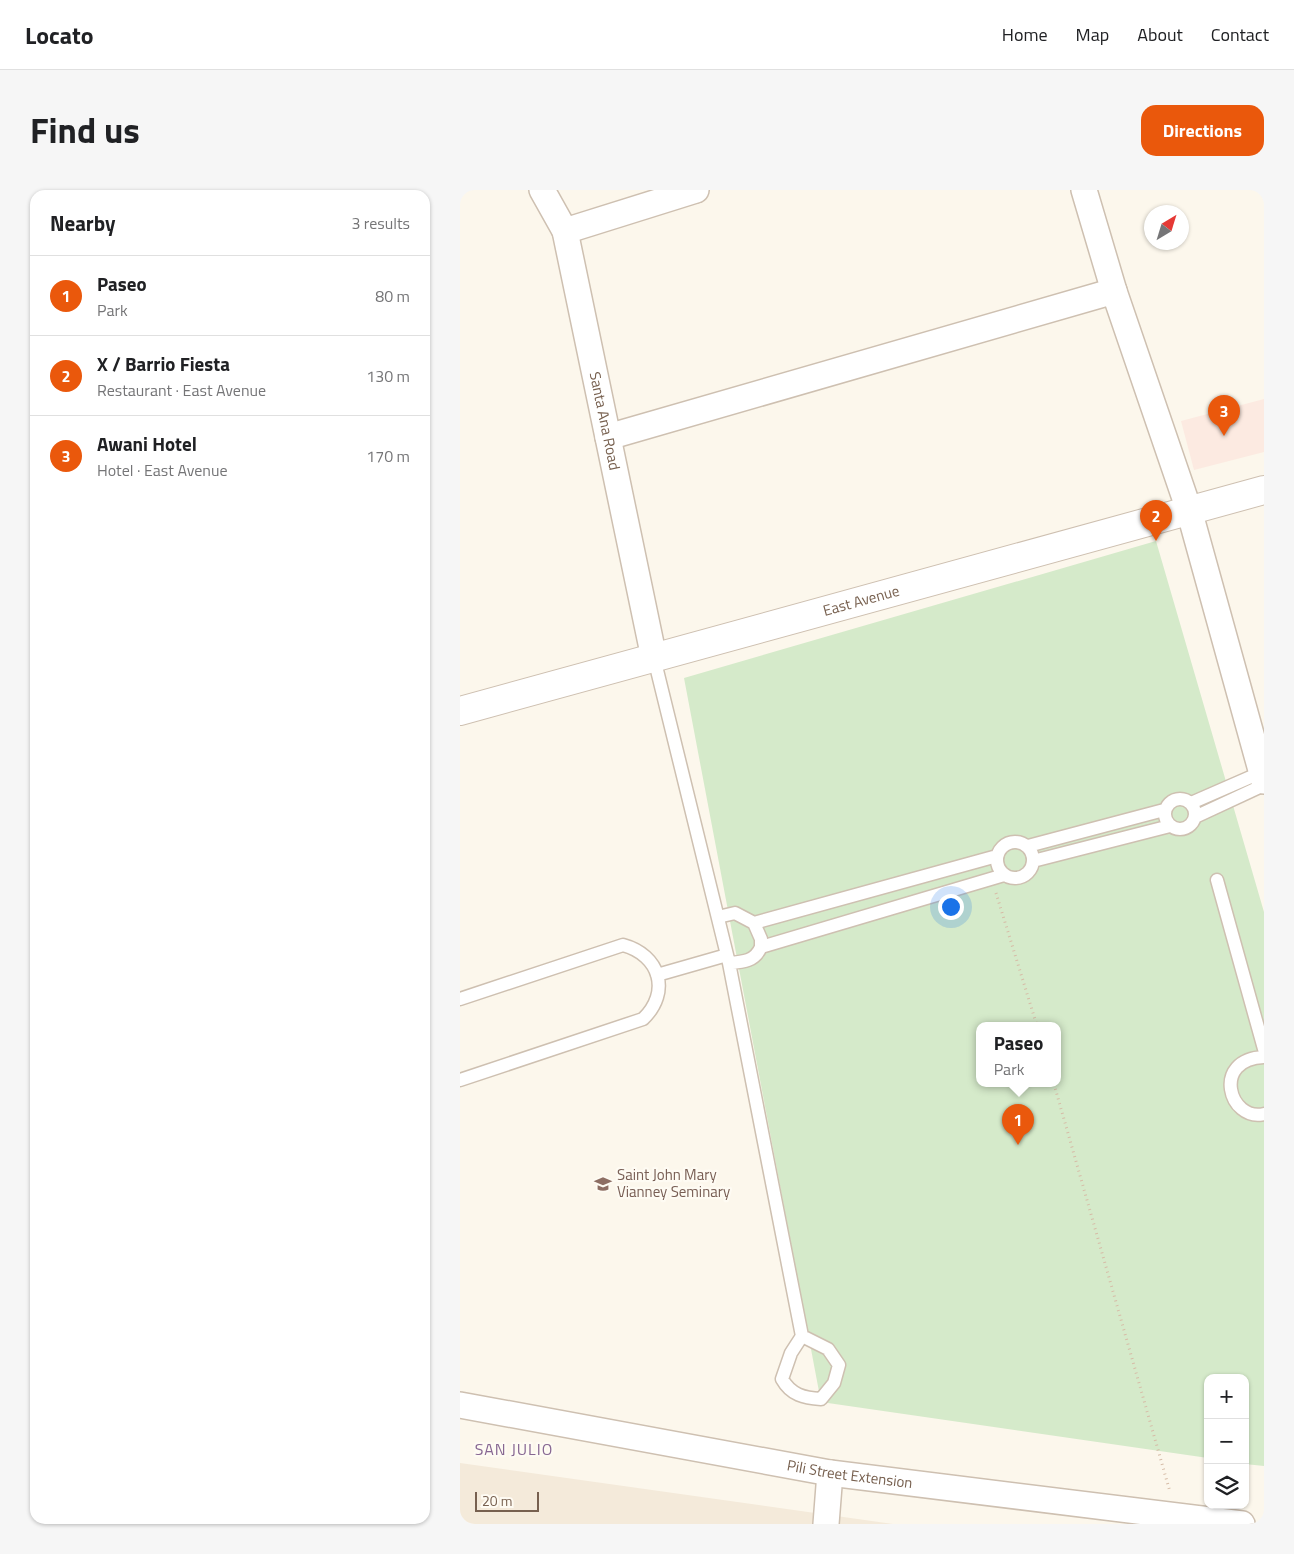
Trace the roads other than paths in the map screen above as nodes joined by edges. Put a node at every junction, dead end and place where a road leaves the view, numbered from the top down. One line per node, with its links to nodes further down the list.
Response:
1 (542, 190): 4 (street, Santa Ana Road)
2 (696, 190): 4 (street)
3 (1084, 190): 5 (street)
4 (565, 231): 6 (street, Santa Ana Road)
5 (1114, 291): 6 (street); 8 (street)
6 (608, 437): 9 (street, Santa Ana Road)
7 (1264, 490): 8 (street, East Avenue)
8 (1189, 510): 9 (street, East Avenue); 11 (street)
9 (654, 658): 10 (street, East Avenue); 25 (lane)
10 (460, 712)
11 (1263, 779): 12 (lane); 14 (lane)
12 (1191, 803): 13 (lane); 14 (lane)
13 (1164, 810): 15 (lane); 16 (lane)
14 (1195, 817): 16 (lane)
15 (1128, 820): 17 (lane); 18 (lane)
16 (1170, 826): 18 (lane)
17 (1095, 828): 19 (lane); 20 (lane)
18 (1132, 835): 19 (lane)
19 (1100, 843): 22 (lane)
20 (1028, 846): 21 (lane); 22 (lane)
21 (997, 856): 23 (lane); 26 (lane)
22 (1033, 860): 23 (lane)
23 (998, 876): 27 (lane)
24 (1217, 880): 31 (lane)
25 (718, 917): 26 (lane); 28 (lane)
26 (754, 923): 27 (lane)
27 (761, 946): 28 (lane)
28 (728, 959): 29 (lane); 35 (lane)
29 (657, 975): 30 (lane); 33 (lane)
30 (460, 998)
31 (1264, 1048)
32 (1264, 1057): 34 (lane)
33 (460, 1080)
34 (1264, 1114)
35 (802, 1336): 35 (lane)
36 (460, 1406): 37 (street, Pili Street Extension)
37 (830, 1473): 38 (street); 39 (street, Pili Street Extension)
38 (826, 1524)
39 (1242, 1524)

